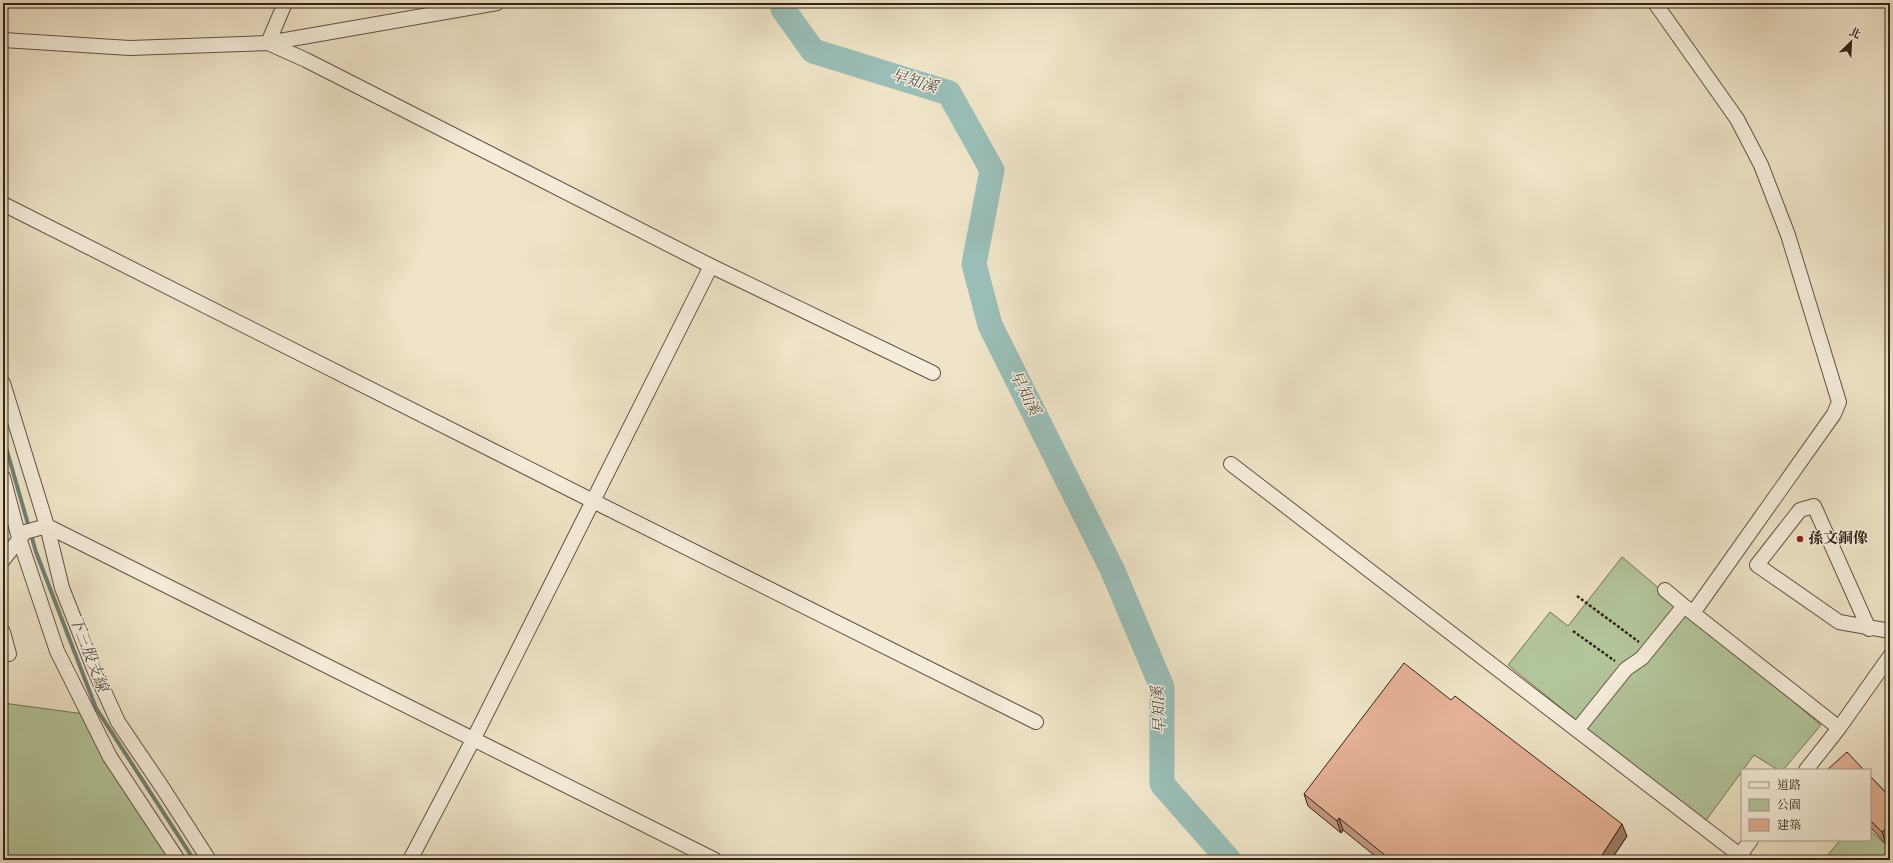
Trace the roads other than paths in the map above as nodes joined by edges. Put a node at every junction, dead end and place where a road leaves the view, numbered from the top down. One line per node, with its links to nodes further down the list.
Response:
1 (285, 3): 5 (street)
2 (497, 3): 5 (street)
3 (1655, 3): 17 (street)
4 (3, 40): 5 (street)
5 (268, 43): 7 (street)
6 (3, 204): 12 (street)
7 (711, 266): 8 (street); 12 (street)
8 (933, 373)
9 (3, 383): 13 (street)
10 (1231, 464): 25 (street)
11 (3, 477): 14 (street)
12 (593, 501): 23 (street); 26 (street)
13 (43, 528): 14 (street); 26 (street); 31 (street)
14 (22, 535): 15 (street); 30 (street)
15 (3, 560)
16 (1665, 590): 17 (street)
17 (1688, 610): 24 (street); 25 (street)
18 (1869, 628): 18 (street); 19 (street)
19 (1890, 631)
20 (3, 632): 21 (street)
21 (9, 654)
22 (1890, 656): 24 (street)
23 (1036, 722)
24 (1839, 728): 27 (street)
25 (1577, 730): 29 (street)
26 (474, 738): 32 (street); 33 (street)
27 (1807, 769)
28 (1750, 841): 29 (street)
29 (1741, 858)
30 (178, 860)
31 (208, 860)
32 (410, 860)
33 (715, 860)

